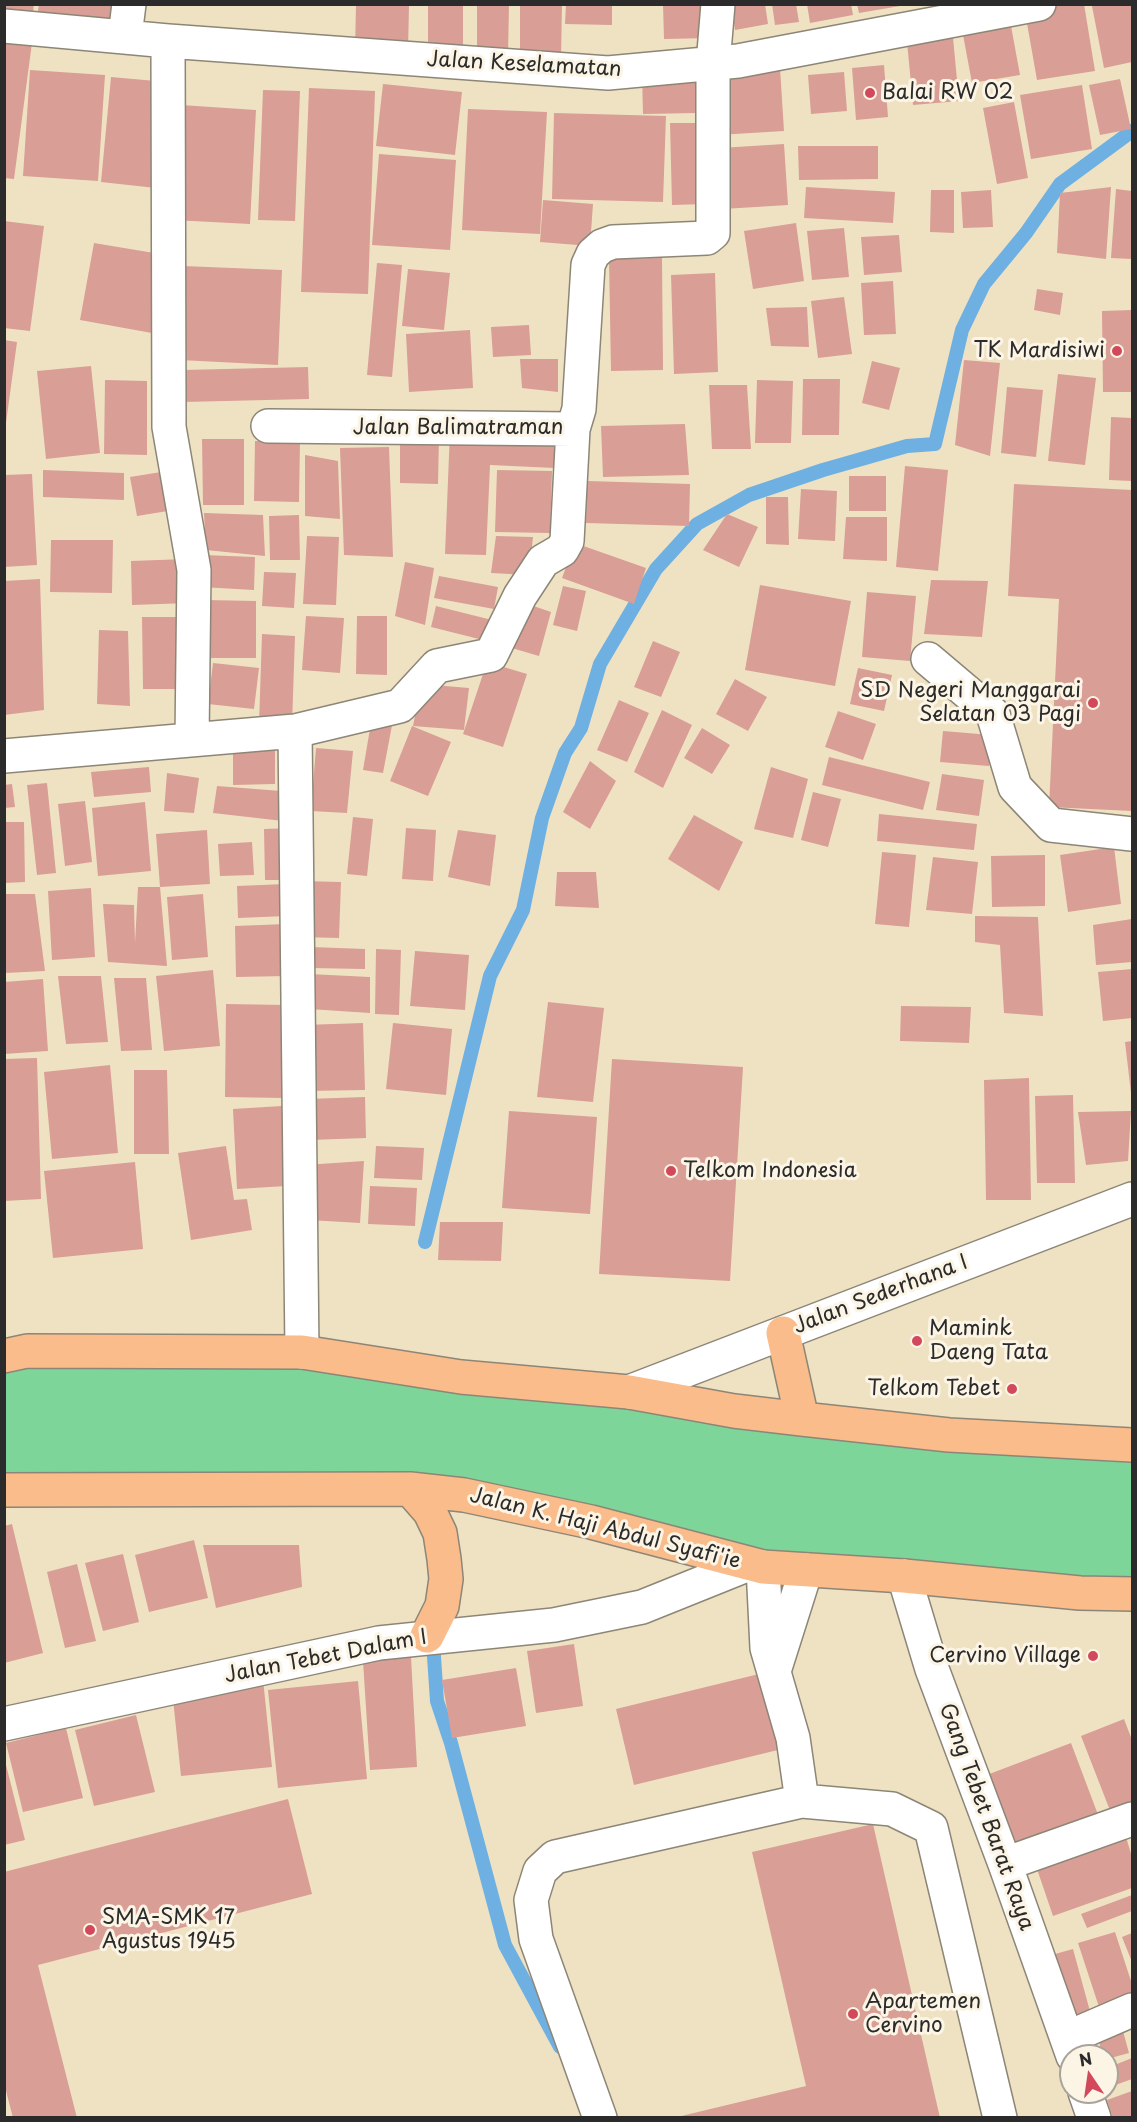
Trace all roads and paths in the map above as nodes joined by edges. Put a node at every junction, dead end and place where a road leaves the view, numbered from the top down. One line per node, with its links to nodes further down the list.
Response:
1 (718, 4): 6 (street)
2 (1039, 4): 6 (street, Jalan Keselamatan)
3 (127, 20): 4 (street, Jalan Keselamatan); 5 (street, Jalan Keselamatan)
4 (4, 26)
5 (168, 41): 6 (street, Jalan Keselamatan); 11 (street)
6 (713, 64): 8 (street, Jalan Balimatraman)
7 (268, 426): 8 (street, Jalan Balimatraman)
8 (573, 429): 10 (street)
9 (928, 659): 13 (street)
10 (295, 731): 11 (street); 17 (street)
11 (192, 739): 12 (street)
12 (4, 756)
13 (1132, 834)
14 (1132, 1199): 15 (street, Jalan Sederhana I)
15 (783, 1333): 18 (street, Jalan Sederhana I); 19 (main road)
16 (12, 1352): 17 (main road)
17 (302, 1352): 18 (main road)
18 (629, 1392): 19 (main road)
19 (802, 1419): 20 (main road)
20 (1132, 1445)
21 (410, 1489): 22 (main road, Jalan K. Haji Abdul Syafi'ie); 23 (main road, Jalan K. Haji Abdul Syafi'ie); 27 (main road)
22 (4, 1490)
23 (756, 1566): 24 (main road, Jalan K. Haji Abdul Syafi'ie); 27 (street, Jalan Tebet Dalam I); 28 (street)
24 (806, 1570): 25 (main road, Jalan K. Haji Abdul Syafi'ie); 28 (street)
25 (904, 1576): 26 (main road, Jalan K. Haji Abdul Syafi'ie); 32 (street, Gang Tebet Barat Raya)
26 (1132, 1594)
27 (428, 1636): 29 (street, Jalan Tebet Dalam I)
28 (774, 1673): 30 (street)
29 (4, 1724)
30 (802, 1801): 36 (street); 37 (street)
31 (1132, 1819): 32 (street)
32 (1005, 1864): 34 (street, Gang Tebet Barat Raya)
33 (1132, 2010): 35 (street)
34 (1069, 2044)
35 (1075, 2044)
36 (600, 2118)
37 (1000, 2118)

